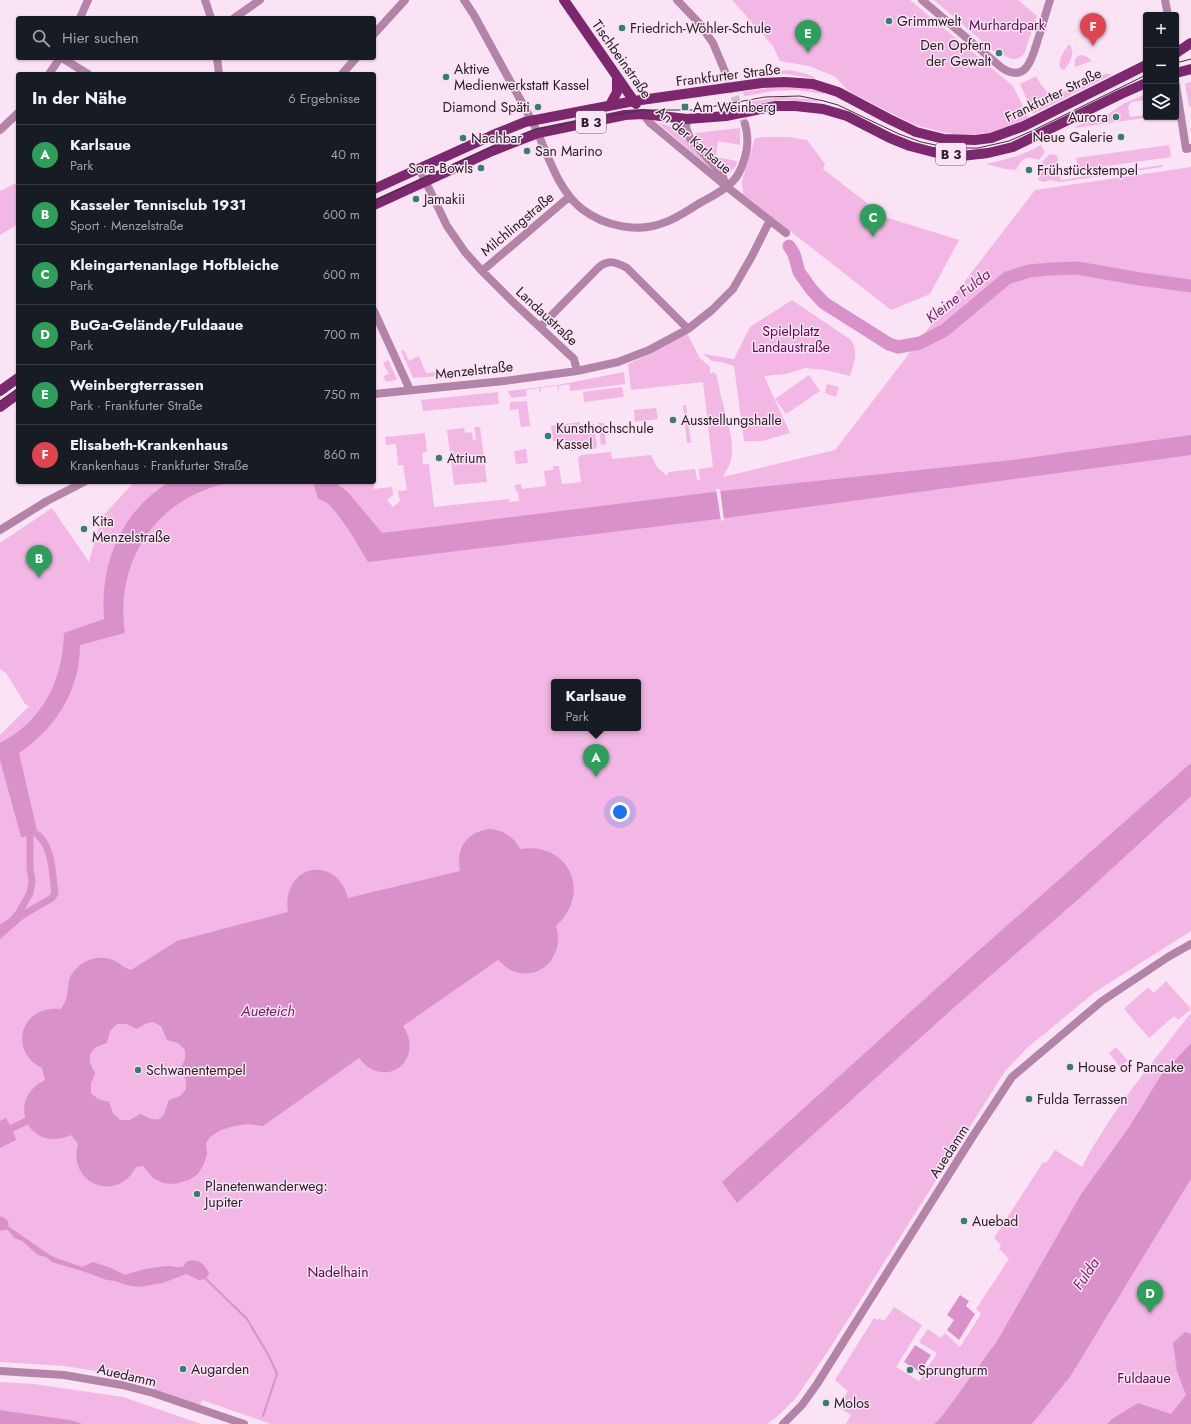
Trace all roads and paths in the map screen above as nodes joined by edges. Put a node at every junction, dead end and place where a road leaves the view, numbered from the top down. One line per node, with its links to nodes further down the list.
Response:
1 (88, 0): 12 (street)
2 (205, 0): 13 (street)
3 (260, 0): 14 (street)
4 (404, 0): 15 (street)
5 (464, 0): 40 (street)
6 (564, 0): 32 (main road, Tischbeinstraße)
7 (676, 0): 31 (street)
8 (922, 0): 9 (street)
9 (1050, 0)
10 (1165, 0): 11 (street)
11 (1167, 12)
12 (81, 16)
13 (210, 16)
14 (237, 16)
15 (376, 32)
16 (1191, 43): 18 (main road)
17 (1191, 50): 19 (main road)
18 (1179, 51)
19 (1179, 52)
20 (60, 60): 26 (street)
21 (64, 60): 27 (street)
22 (217, 60): 28 (street)
23 (354, 60): 29 (street)
24 (1143, 67): 34 (main road, Frankfurter Straße / B 3)
25 (1191, 69): 30 (main road)
26 (50, 72)
27 (85, 72)
28 (219, 72)
29 (344, 72)
30 (1179, 72)
31 (726, 74)
32 (617, 77): 34 (main road, Tischbeinstraße); 36 (main road)
33 (1143, 85): 39 (main road, Frankfurter Straße / B 3)
34 (634, 101): 36 (main road, Frankfurter Straße / B 3); 37 (main road, Tischbeinstraße)
35 (1179, 102): 44 (street)
36 (610, 105): 40 (main road, Frankfurter Straße / B 3)
37 (644, 114): 39 (main road, Frankfurter Straße / B 3); 43 (main road, Frankfurter Straße / B 3); 47 (street, An der Karlsaue)
38 (16, 115): 42 (street)
39 (687, 119): 47 (street, An der Karlsaue)
40 (532, 121): 43 (street); 45 (main road, Frankfurter Straße / B 3)
41 (745, 124): 47 (street)
42 (0, 130)
43 (538, 133): 46 (main road, Frankfurter Straße / B 3); 49 (street)
44 (1188, 149)
45 (419, 168): 46 (street, Landaustraße); 48 (main road, Frankfurter Straße / B 3)
46 (425, 183): 50 (main road, Frankfurter Straße / B 3); 53 (street, Landaustraße)
47 (727, 187): 49 (street); 51 (street, An der Karlsaue)
48 (376, 188)
49 (569, 197): 53 (street, Milchlingstraße)
50 (376, 204)
51 (770, 220): 52 (street, An der Karlsaue); 56 (street)
52 (786, 233)
53 (482, 271): 55 (street, Landaustraße)
54 (376, 315): 59 (street)
55 (540, 327): 56 (street); 57 (street, Landaustraße)
56 (688, 329): 57 (street)
57 (577, 371): 59 (street, Menzelstraße)
58 (16, 379): 60 (main road)
59 (410, 390): 61 (street, Menzelstraße)
60 (0, 391)
61 (376, 394)
62 (16, 395): 63 (main road)
63 (0, 407)
64 (80, 484): 65 (street)
65 (0, 530)
66 (1191, 944): 69 (street, Auedamm)
67 (0, 1371): 68 (street, Auedamm)
68 (244, 1424)
69 (783, 1424)

